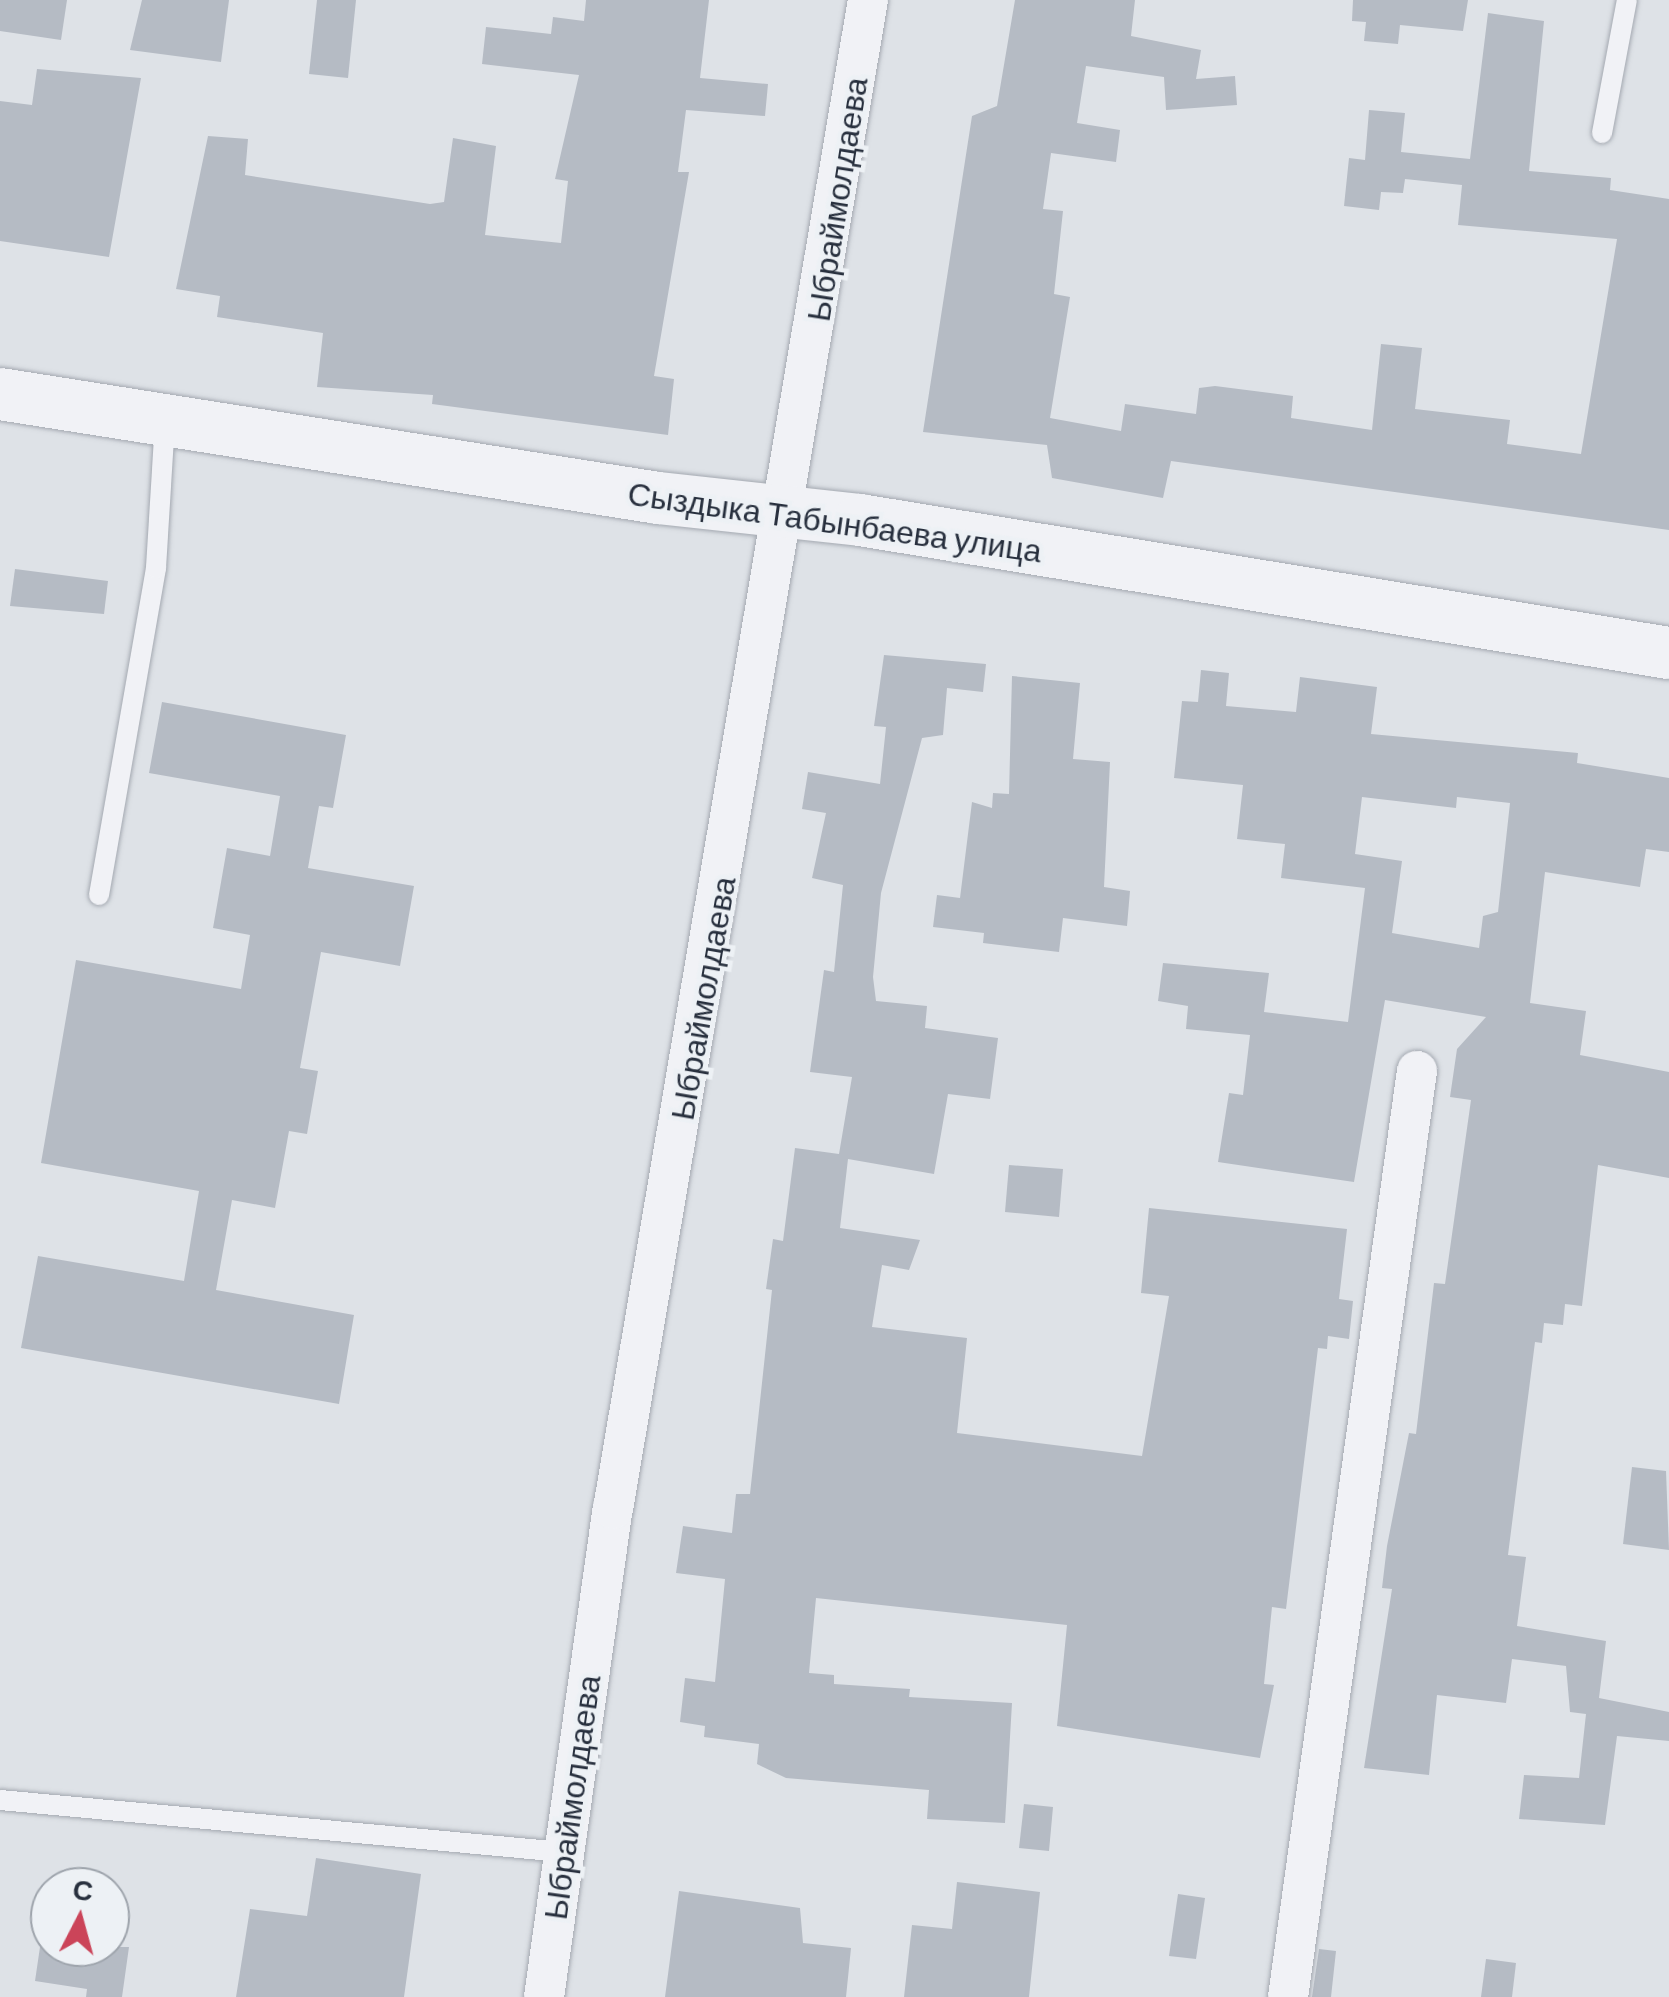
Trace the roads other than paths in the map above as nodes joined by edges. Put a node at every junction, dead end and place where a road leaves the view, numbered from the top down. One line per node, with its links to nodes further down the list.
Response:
1 (868, 0): 6 (street, Ыбраймолдаева)
2 (1627, 0): 3 (lane)
3 (1602, 133)
4 (0, 394): 5 (street, Сыздыка Табынбаева улица)
5 (165, 420): 6 (street, Сыздыка Табынбаева улица); 8 (lane)
6 (784, 508): 7 (street, Сыздыка Табынбаева улица); 11 (street, Ыбраймолдаева)
7 (1669, 654)
8 (99, 895)
9 (1417, 1071): 13 (street)
10 (0, 1800): 11 (lane)
11 (562, 1852): 12 (street, Ыбраймолдаева)
12 (544, 1997)
13 (1288, 1997)

